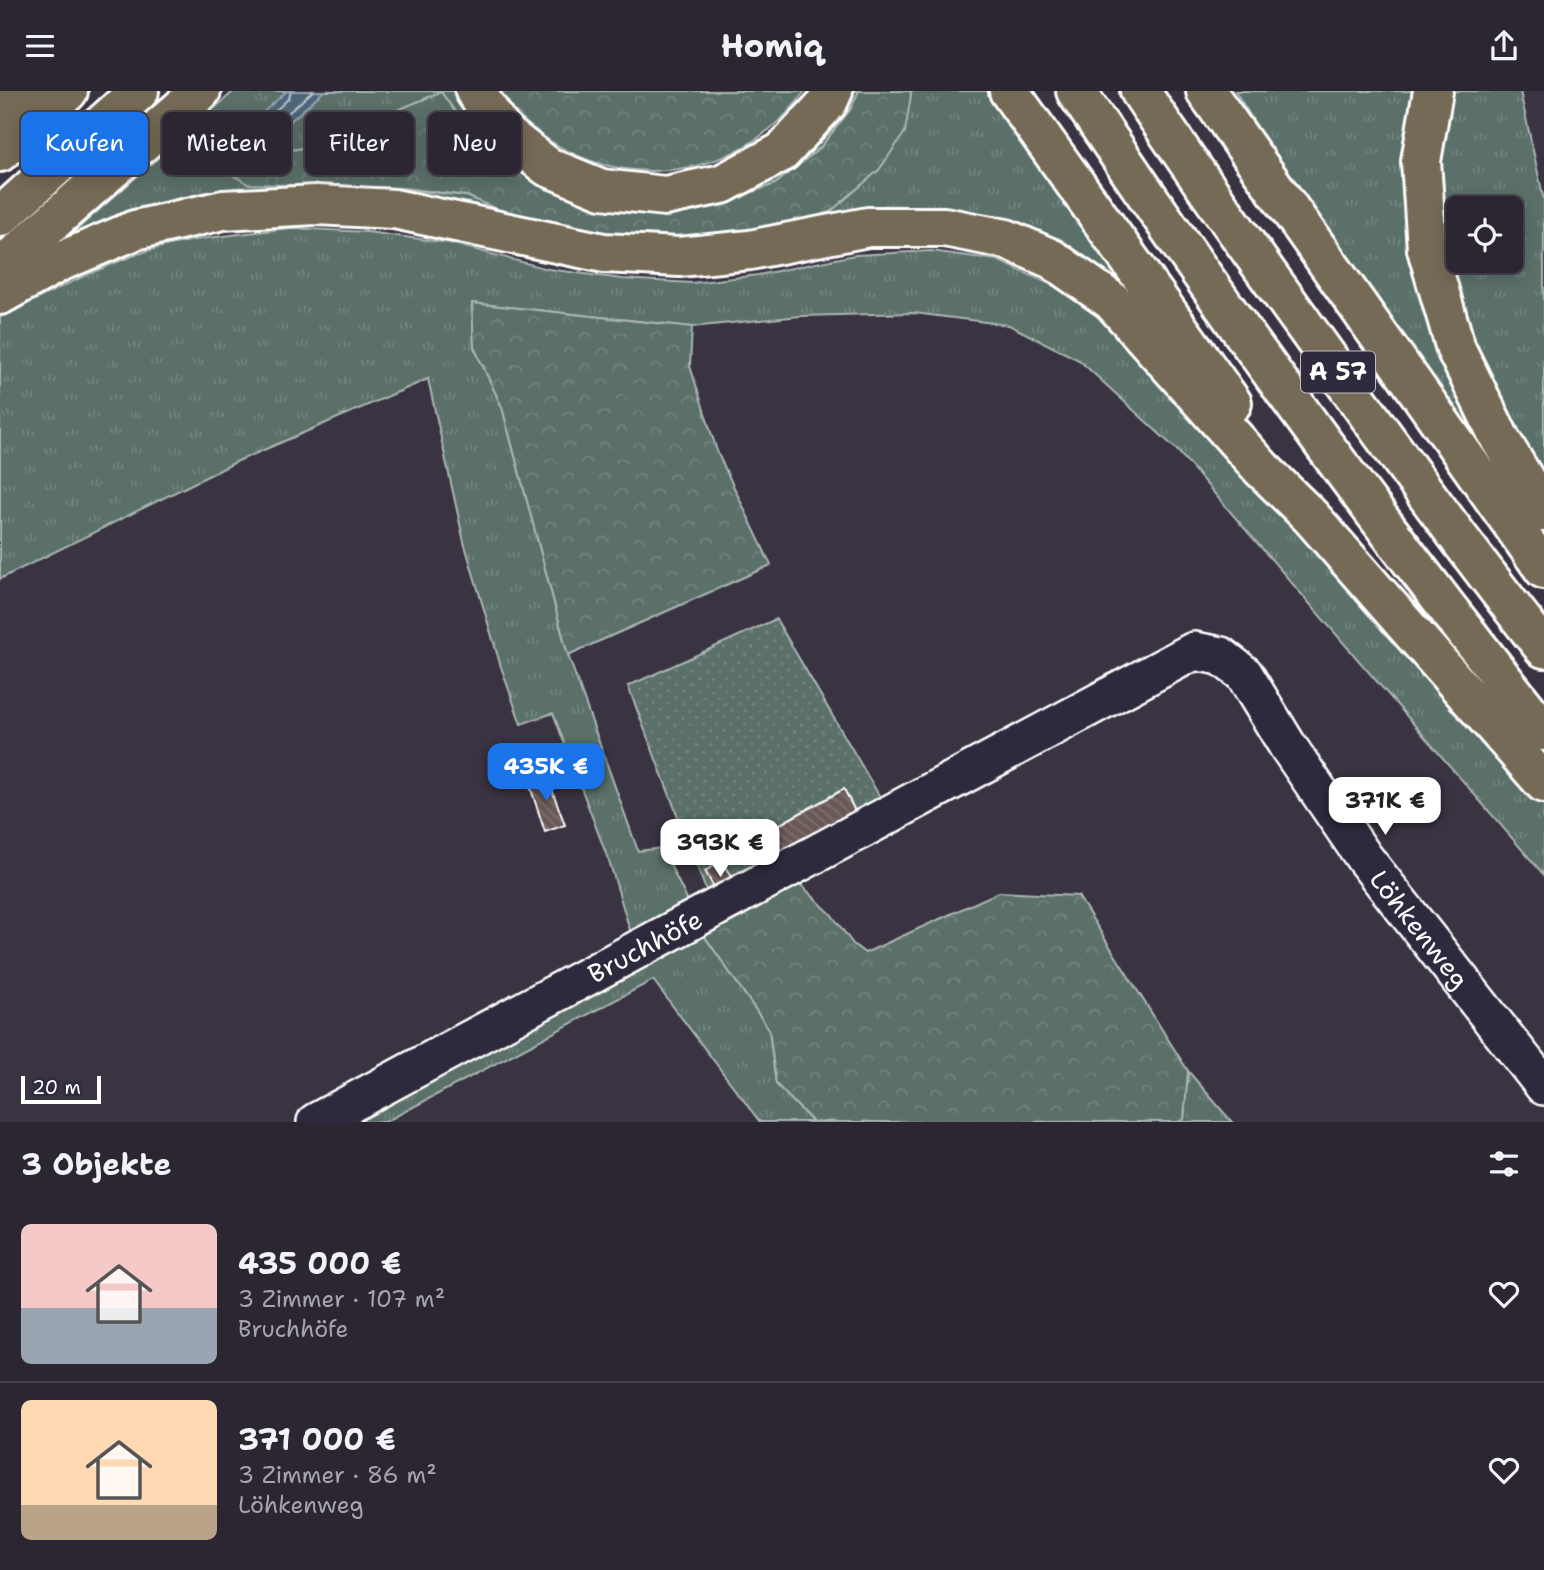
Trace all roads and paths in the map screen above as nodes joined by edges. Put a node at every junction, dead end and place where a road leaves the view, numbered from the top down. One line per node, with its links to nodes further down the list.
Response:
1 (24, 91): 12 (highway)
2 (68, 91): 13 (highway)
3 (139, 91): 14 (highway)
4 (201, 91): 15 (highway)
5 (475, 91): 6 (highway)
6 (833, 91)
7 (1009, 91): 18 (highway)
8 (1076, 91): 22 (highway, A 57)
9 (1140, 91): 20 (highway, A 57)
10 (1206, 91): 19 (highway)
11 (1433, 91): 17 (highway)
12 (0, 113)
13 (0, 152)
14 (0, 217)
15 (0, 268)
16 (0, 295): 18 (highway)
17 (1544, 512)
18 (1311, 517): 23 (highway)
19 (1544, 569)
20 (1544, 647)
21 (1194, 651): 24 (street, Löhkenweg); 25 (street, Bruchhöfe)
22 (1544, 731)
23 (1544, 783)
24 (1544, 1086)
25 (316, 1122)

